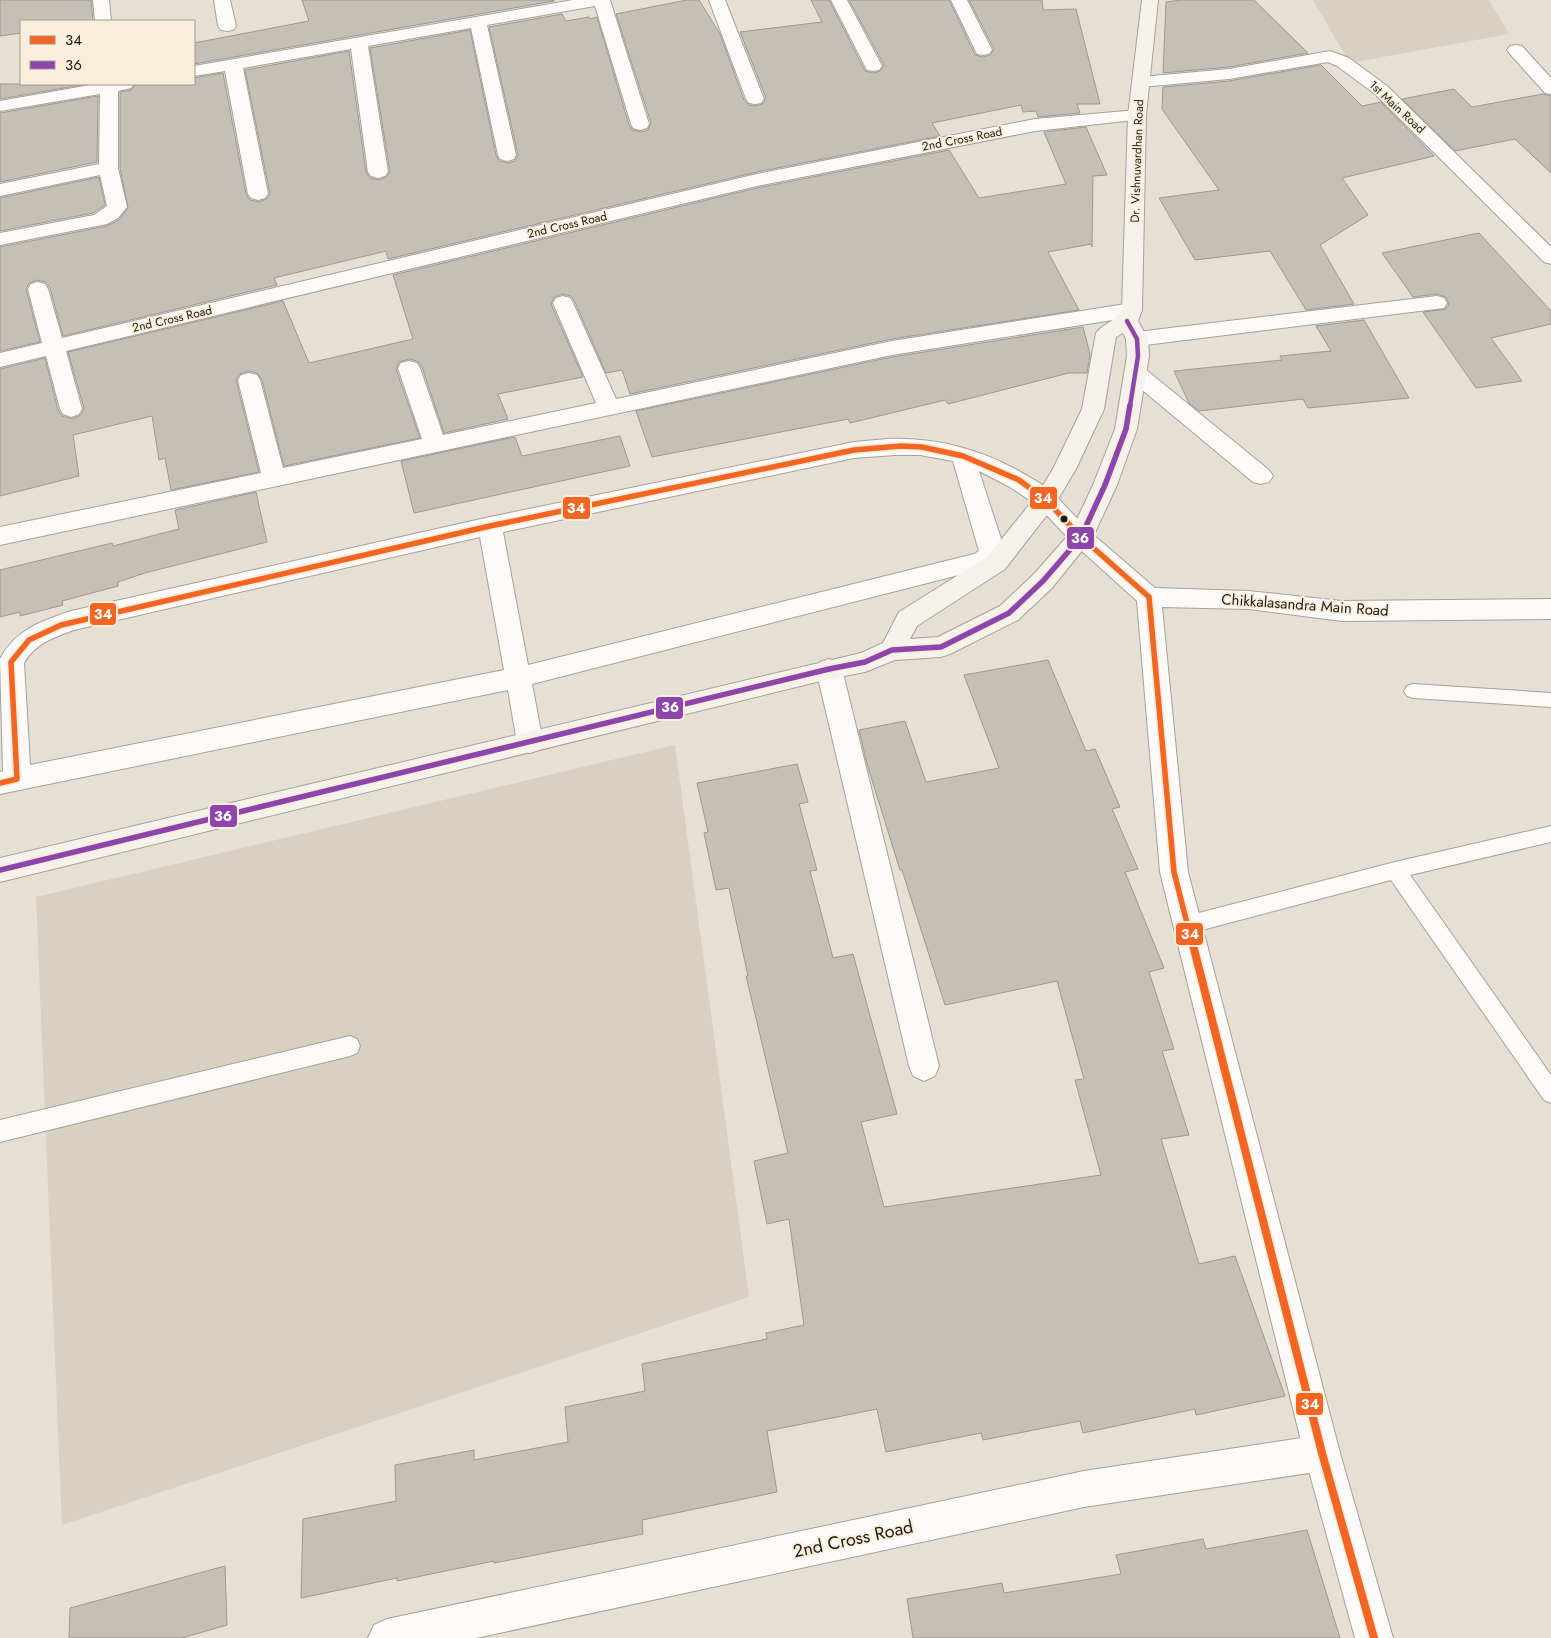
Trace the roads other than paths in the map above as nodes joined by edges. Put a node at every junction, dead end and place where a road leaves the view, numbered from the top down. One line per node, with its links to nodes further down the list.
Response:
1 (101, 0): 9 (street)
2 (222, 0): 11 (street)
3 (602, 0): 8 (street); 24 (street)
4 (716, 0): 21 (street)
5 (839, 0): 16 (street)
6 (960, 0): 13 (street)
7 (1150, 0): 18 (main road, Dr. Vishnuvardhan Road)
8 (570, 3): 10 (street)
9 (103, 20)
10 (478, 22): 12 (street); 25 (street)
11 (226, 26)
12 (359, 42): 15 (street); 27 (street)
13 (983, 50)
14 (1516, 50): 20 (street)
15 (233, 64): 17 (street); 29 (street)
16 (873, 66)
17 (195, 71)
18 (1141, 82): 23 (main road, Dr. Vishnuvardhan Road); 31 (street, 1st Main Road)
19 (117, 85): 22 (street); 26 (street)
20 (1551, 89)
21 (755, 99)
22 (0, 106)
23 (1138, 115): 35 (main road, Dr. Vishnuvardhan Road); 36 (street, 2nd Cross Road)
24 (640, 124)
25 (507, 155)
26 (108, 168): 28 (street); 30 (street)
27 (378, 172)
28 (0, 190)
29 (258, 194)
30 (0, 240)
31 (1551, 258)
32 (38, 289): 36 (street)
33 (563, 303): 41 (street)
34 (1437, 303): 35 (street)
35 (1132, 323): 39 (main road, Dr. Vishnuvardhan Road); 41 (street); 47 (main road)
36 (55, 347): 37 (street, 2nd Cross Road); 42 (street)
37 (0, 360)
38 (410, 368): 43 (street)
39 (1137, 374): 45 (street); 50 (main road, Dr. Vishnuvardhan Road)
40 (249, 380): 46 (street)
41 (609, 408): 43 (street)
42 (70, 410)
43 (436, 444): 46 (street)
44 (963, 456): 47 (street); 48 (street); 55 (street)
45 (1261, 476)
46 (274, 478): 49 (street)
47 (1046, 500): 50 (street); 53 (main road)
48 (490, 526): 55 (street); 59 (street)
49 (0, 536)
50 (1081, 536): 51 (street); 53 (main road, Dr. Vishnuvardhan Road)
51 (1149, 597): 52 (street, Chikkalasandra Main Road); 63 (street)
52 (1551, 609)
53 (892, 650): 54 (main road)
54 (829, 669): 58 (main road); 65 (street)
55 (517, 678): 58 (street); 59 (street)
56 (1413, 691): 57 (lane)
57 (1551, 700)
58 (530, 742): 61 (main road)
59 (9, 781)
60 (1551, 834): 62 (lane)
61 (0, 870)
62 (1395, 870): 63 (lane); 66 (lane)
63 (1187, 924): 68 (street)
64 (350, 1046): 67 (lane)
65 (924, 1066)
66 (1551, 1093)
67 (0, 1131)
68 (1322, 1453): 69 (street, 2nd Cross Road); 70 (street)
69 (387, 1638)
70 (1374, 1638)

